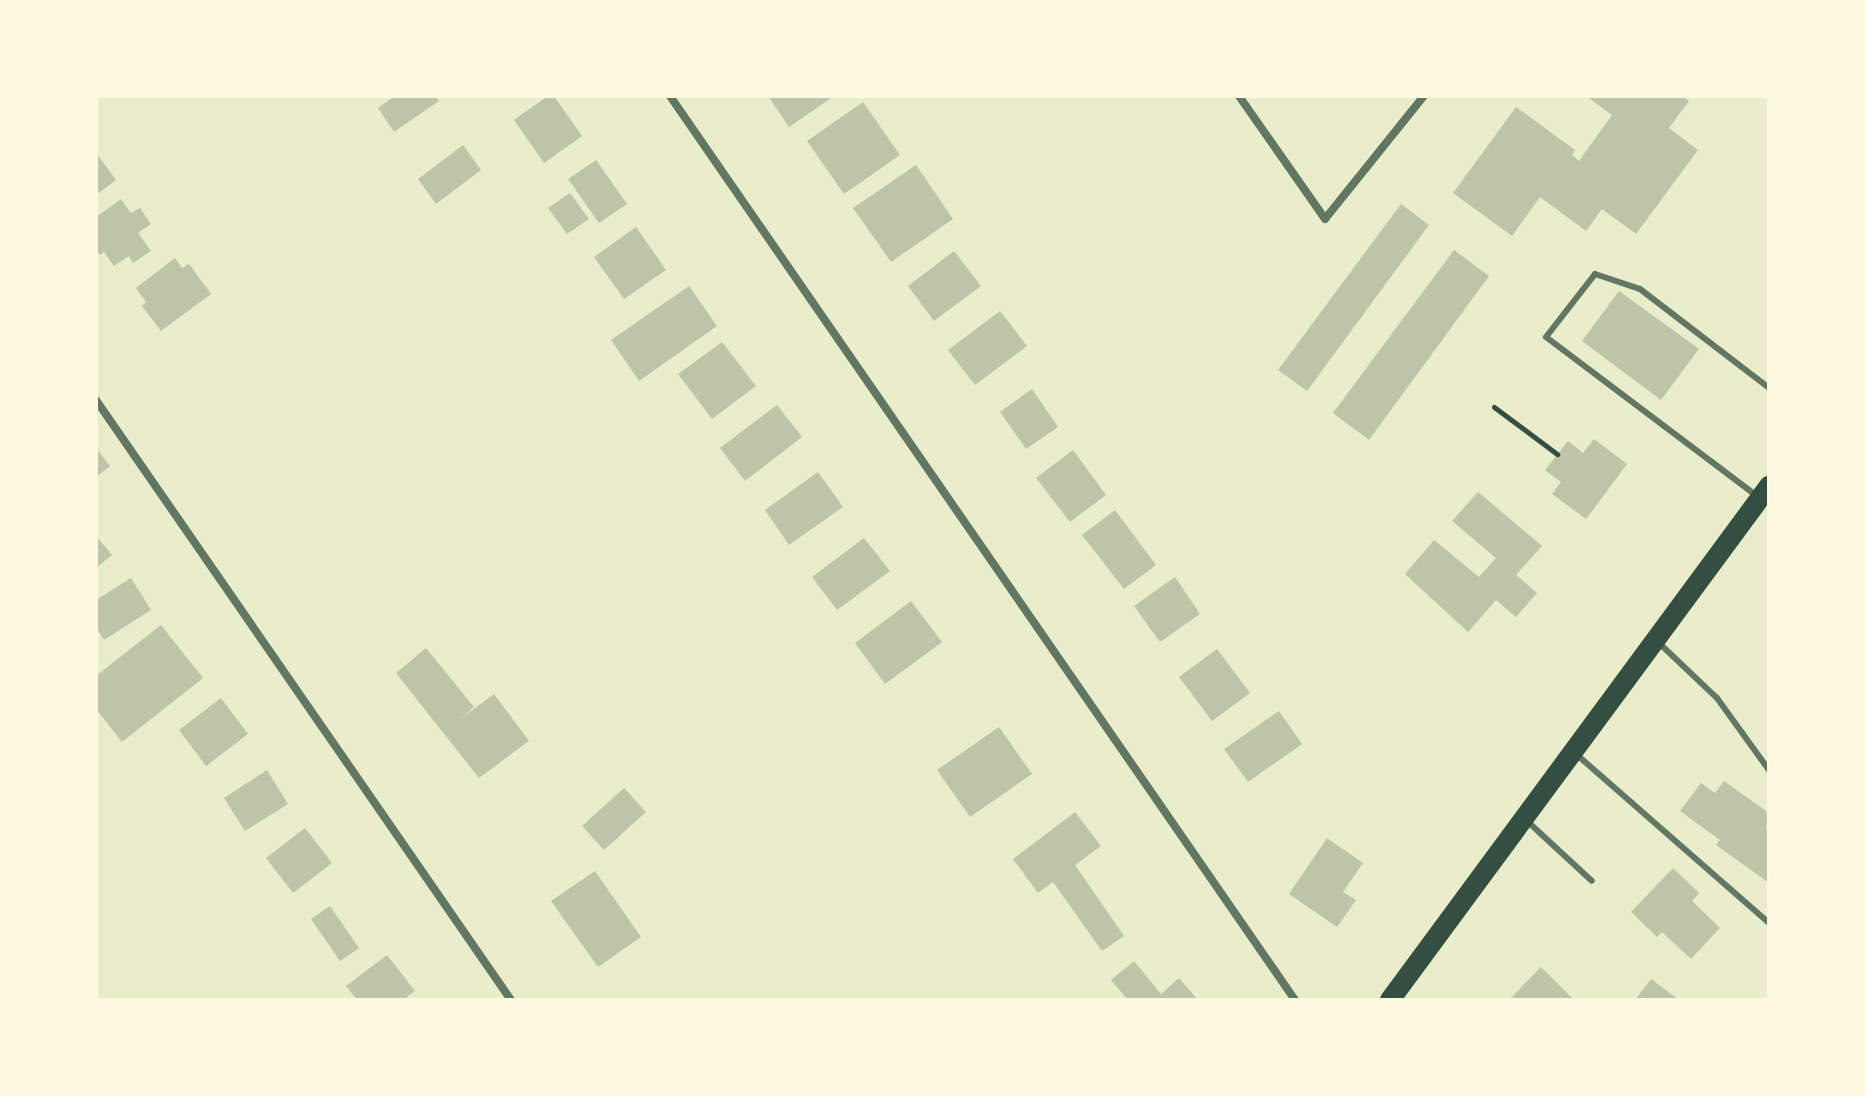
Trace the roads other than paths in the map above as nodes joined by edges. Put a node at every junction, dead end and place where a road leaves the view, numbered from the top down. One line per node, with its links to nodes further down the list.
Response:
1 (670, 96): 15 (street)
2 (1239, 96): 3 (street)
3 (1424, 96)
4 (1769, 388): 6 (lane)
5 (96, 400): 14 (street)
6 (1765, 492): 7 (main road)
7 (1656, 640): 8 (main road); 9 (lane)
8 (1573, 752): 10 (main road); 12 (lane)
9 (1769, 770)
10 (1525, 819): 11 (lane); 13 (main road)
11 (1592, 881)
12 (1769, 923)
13 (1398, 997)
14 (511, 1000)
15 (1295, 1000)

